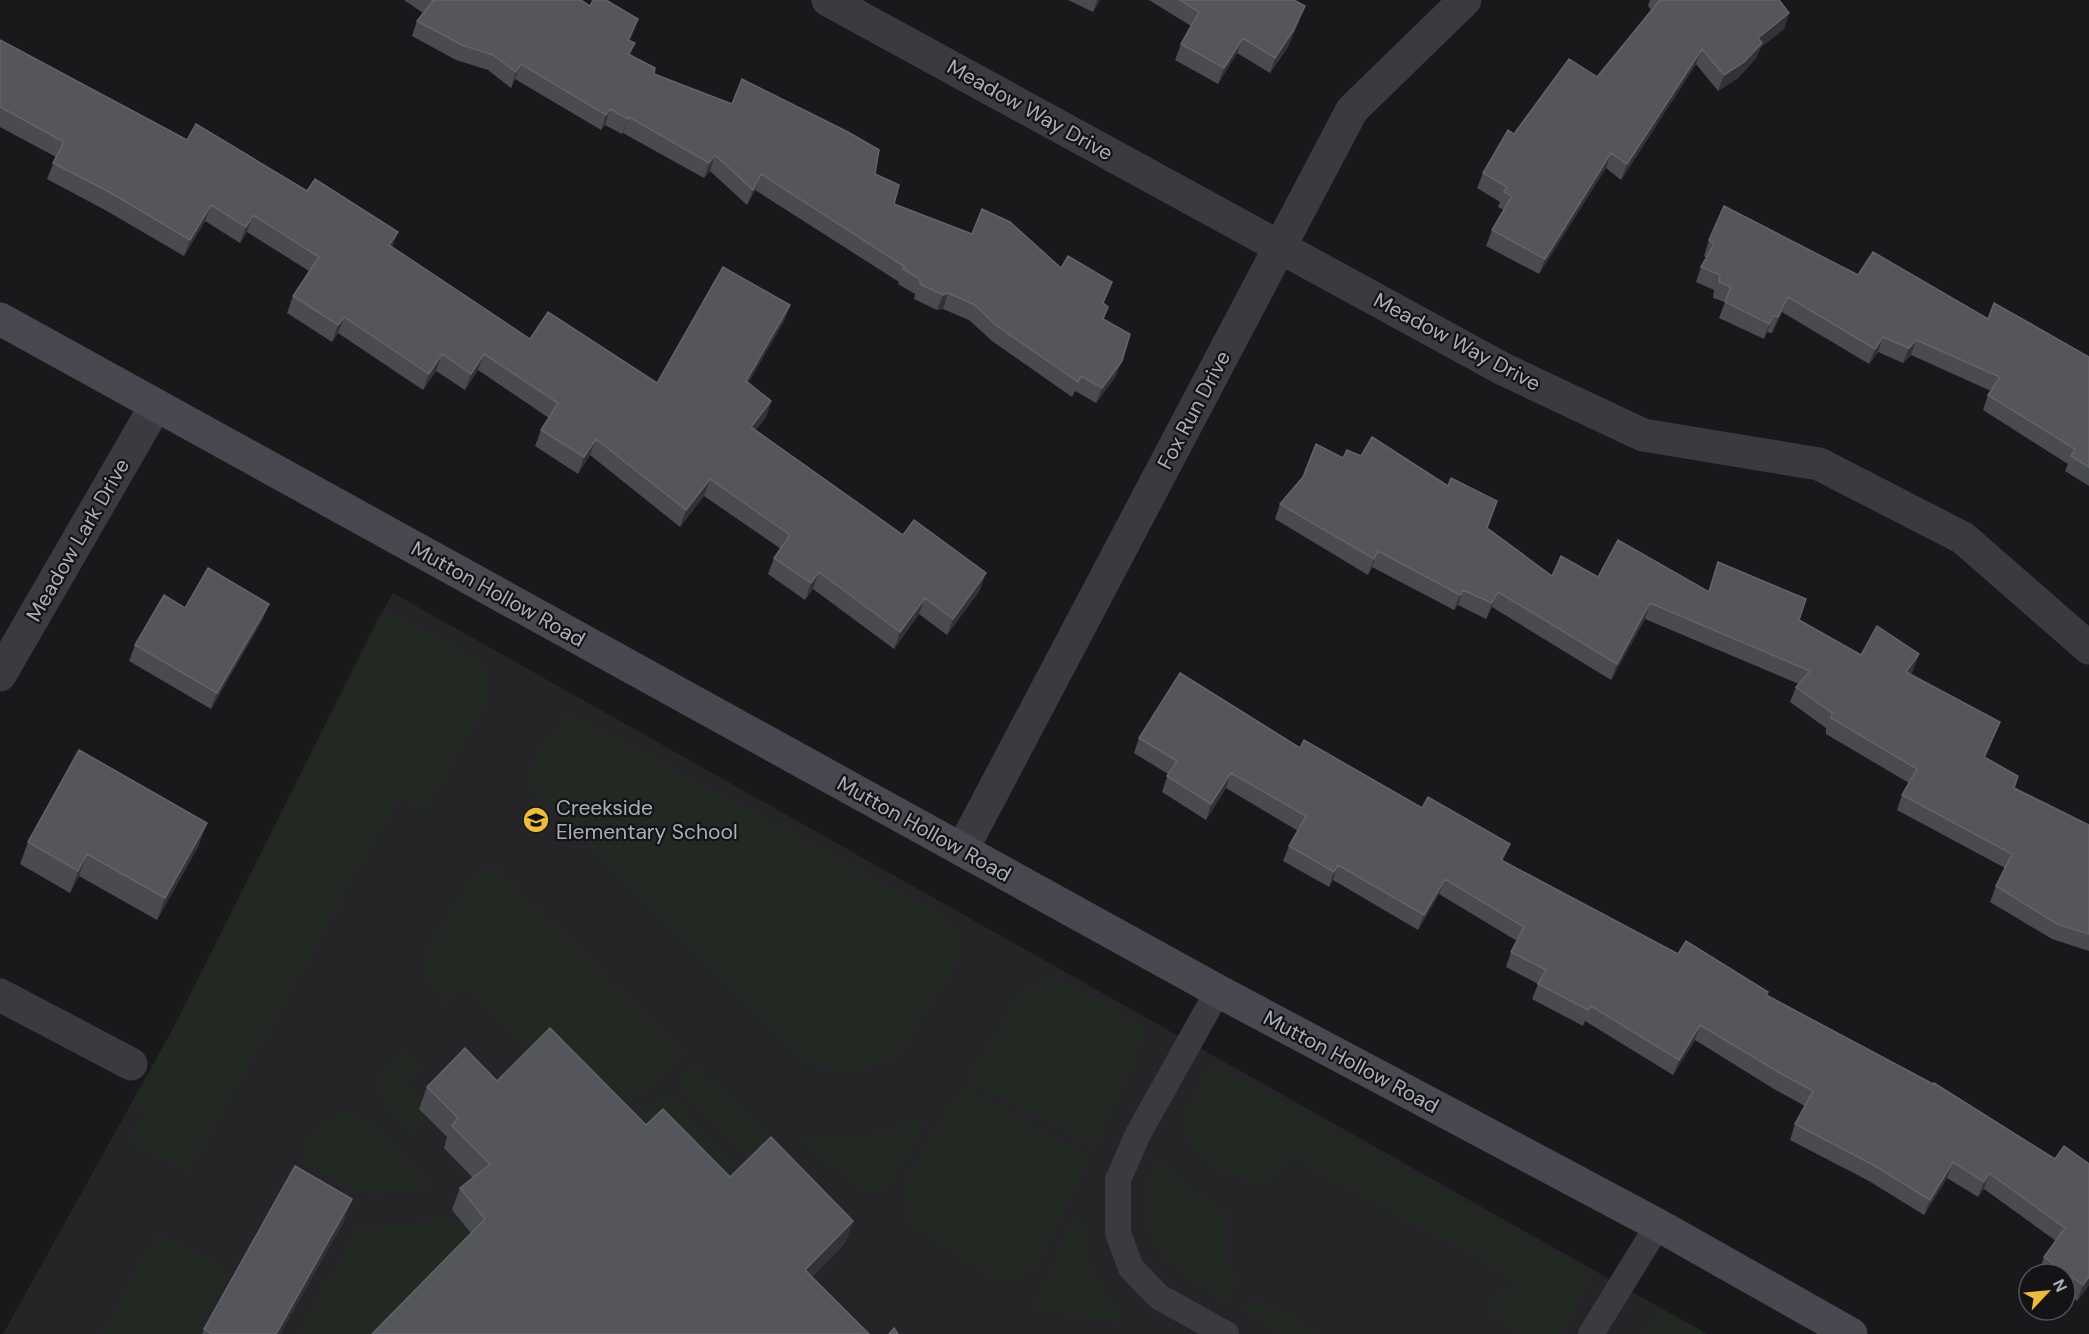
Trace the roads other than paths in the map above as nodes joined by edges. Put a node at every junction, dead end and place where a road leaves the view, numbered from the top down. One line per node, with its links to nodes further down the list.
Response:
1 (828, 0): 3 (street, Meadow Way Drive)
2 (1465, 0): 3 (street, Fox Run Drive)
3 (1280, 247): 6 (street, Meadow Way Drive); 8 (street, Fox Run Drive)
4 (0, 319): 5 (street, Mutton Hollow Road)
5 (156, 405): 7 (street, Meadow Lark Drive); 8 (street, Mutton Hollow Road)
6 (2089, 648)
7 (0, 675)
8 (962, 850): 9 (street, Mutton Hollow Road)
9 (1218, 991): 12 (street, Mutton Hollow Road); 13 (lane)
10 (0, 995): 11 (street)
11 (131, 1064)
12 (1658, 1225): 14 (lane); 15 (street, Mutton Hollow Road)
13 (1226, 1334)
14 (1591, 1334)
15 (1851, 1334)

